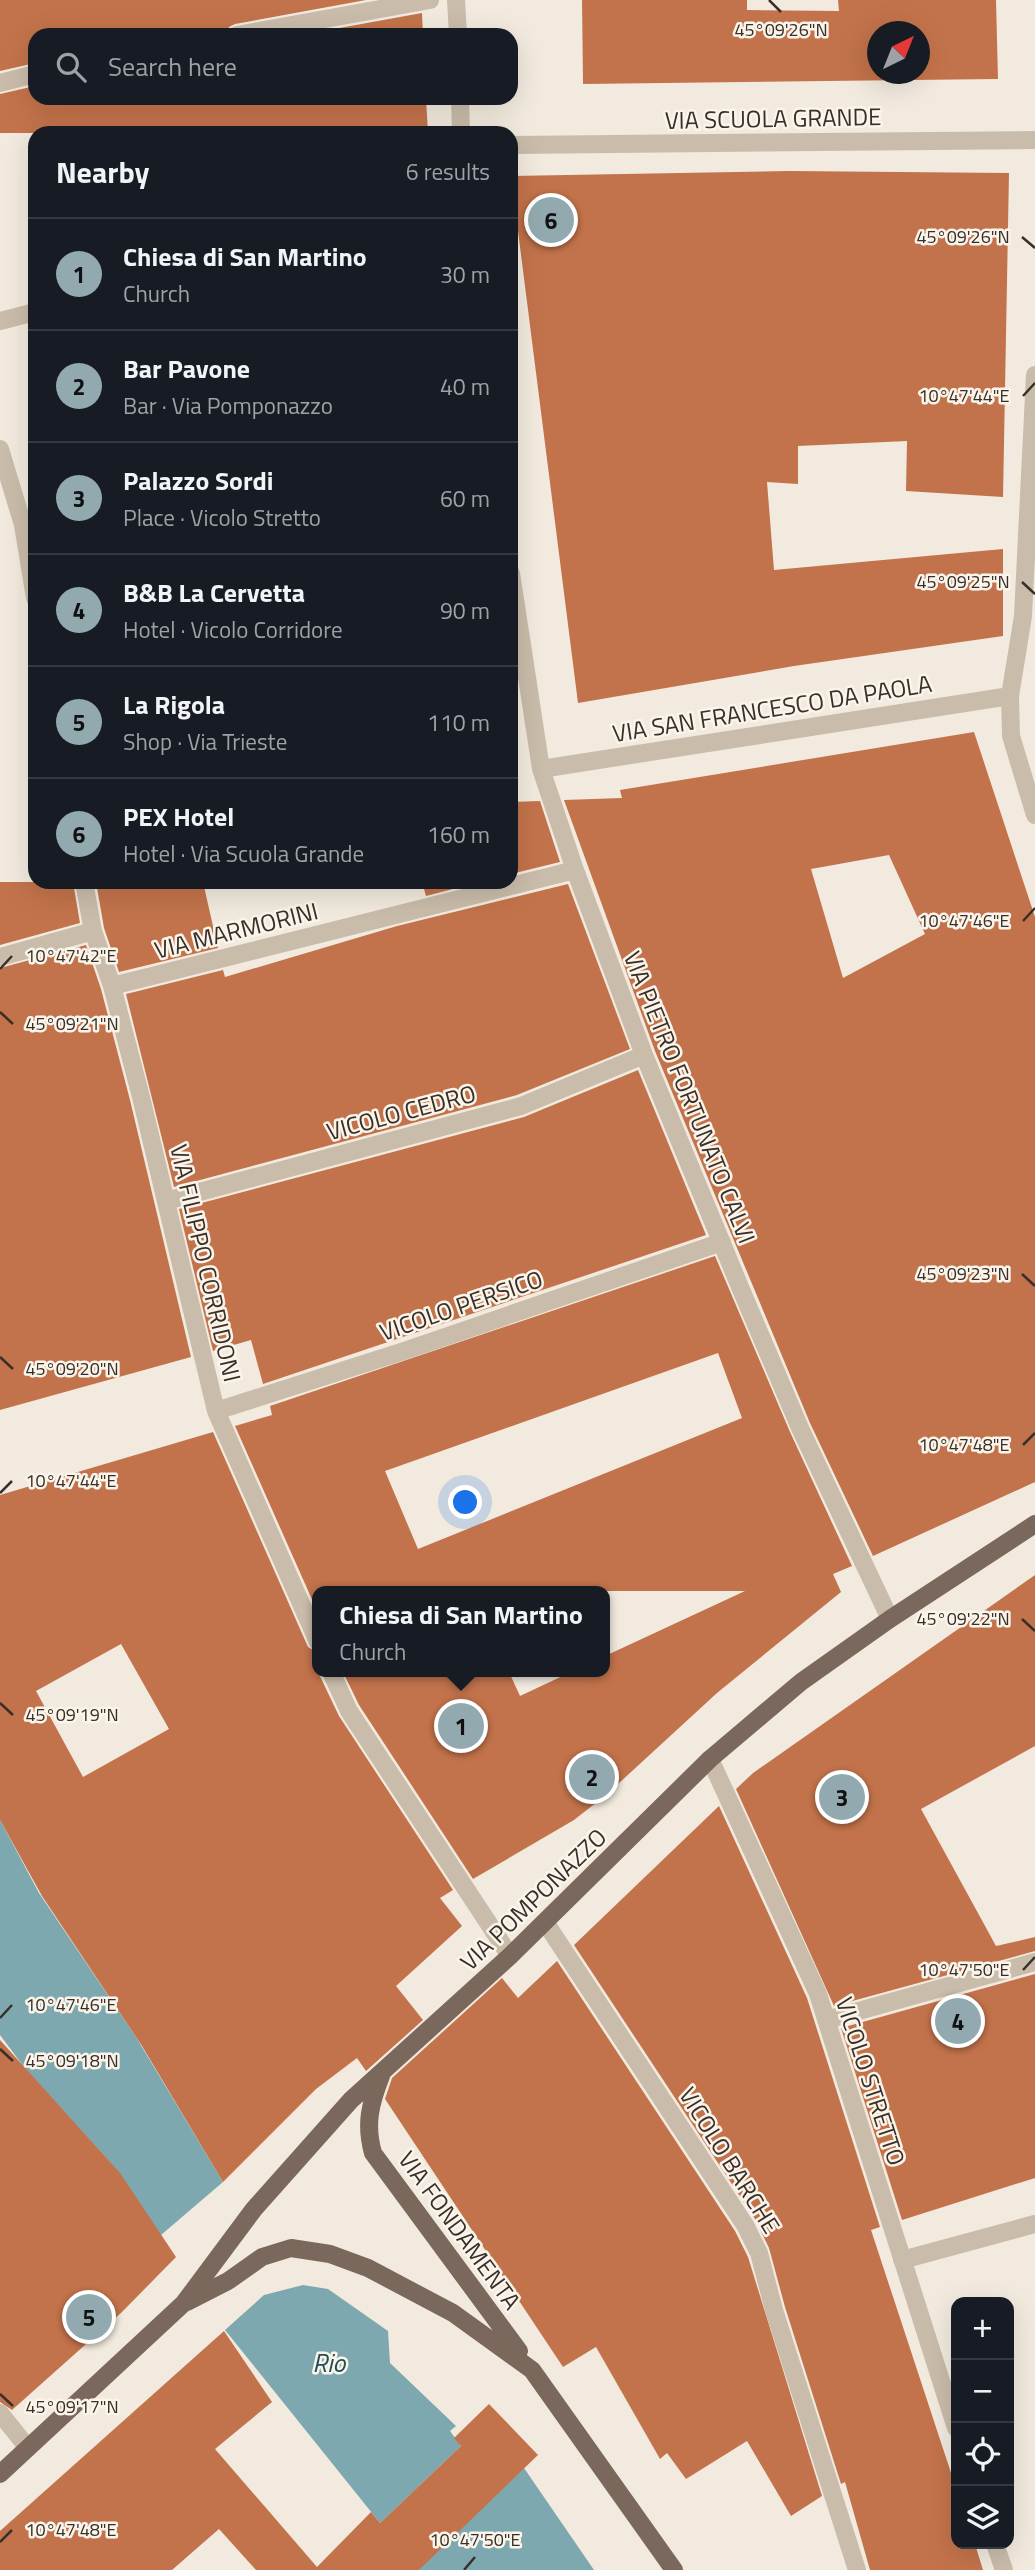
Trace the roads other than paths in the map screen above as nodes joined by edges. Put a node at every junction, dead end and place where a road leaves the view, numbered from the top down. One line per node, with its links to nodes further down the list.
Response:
1 (430, 0): 3 (street)
2 (456, 0): 4 (street)
3 (276, 28)
4 (458, 28)
5 (28, 77): 6 (street)
6 (0, 83)
7 (460, 105): 8 (street)
8 (461, 126)
9 (1035, 140): 10 (street, VIA SCUOLA GRANDE)
10 (518, 145)
11 (28, 314): 12 (street)
12 (0, 321)
13 (1035, 375): 15 (street)
14 (0, 449): 16 (street)
15 (1032, 487): 18 (street)
16 (28, 555)
17 (518, 619): 19 (street, VIA PIETRO FORTUNATO CALVI)
18 (1010, 696): 19 (street, VIA SAN FRANCESCO DA PAOLA); 20 (street)
19 (541, 769): 21 (street, VIA PIETRO FORTUNATO CALVI)
20 (1035, 815)
21 (575, 870): 22 (street, VIA MARMORINI); 28 (street, VIA PIETRO FORTUNATO CALVI)
22 (518, 884)
23 (85, 889): 25 (street, VIA FILIPPO CORRIDONI)
24 (499, 889): 27 (street, VIA MARMORINI)
25 (93, 931): 26 (street); 27 (street, VIA FILIPPO CORRIDONI)
26 (0, 957)
27 (112, 986): 29 (street, VIA FILIPPO CORRIDONI)
28 (644, 1055): 29 (street, VICOLO CEDRO); 30 (street, VIA PIETRO FORTUNATO CALVI)
29 (166, 1201): 31 (street, VIA FILIPPO CORRIDONI)
30 (722, 1242): 31 (street, VICOLO PERSICO); 33 (street, VIA PIETRO FORTUNATO CALVI)
31 (216, 1411): 34 (street, VIA FILIPPO CORRIDONI)
32 (1035, 1524): 33 (main road, VIA POMPONAZZO)
33 (890, 1619): 36 (main road, VIA POMPONAZZO)
34 (312, 1631)
35 (333, 1677): 38 (street)
36 (710, 1759): 37 (main road, VIA POMPONAZZO); 40 (street, VICOLO STRETTO)
37 (545, 1922): 38 (main road, VIA POMPONAZZO); 52 (street, VICOLO BARCHE)
38 (510, 1956): 41 (main road, VIA POMPONAZZO)
39 (1035, 1962): 40 (street)
40 (826, 2020): 43 (street, VICOLO STRETTO)
41 (382, 2073): 44 (main road, VIA POMPONAZZO); 45 (main road, VIA FONDAMENTA)
42 (1035, 2224): 43 (street)
43 (902, 2260): 47 (street, VICOLO STRETTO)
44 (184, 2303): 45 (main road, VIA FONDAMENTA); 48 (main road)
45 (532, 2370): 51 (main road, VIA FONDAMENTA)
46 (0, 2413): 48 (street)
47 (954, 2423)
48 (28, 2448): 49 (main road)
49 (0, 2474)
50 (997, 2549): 53 (street)
51 (674, 2570)
52 (857, 2570)
53 (1004, 2570)

